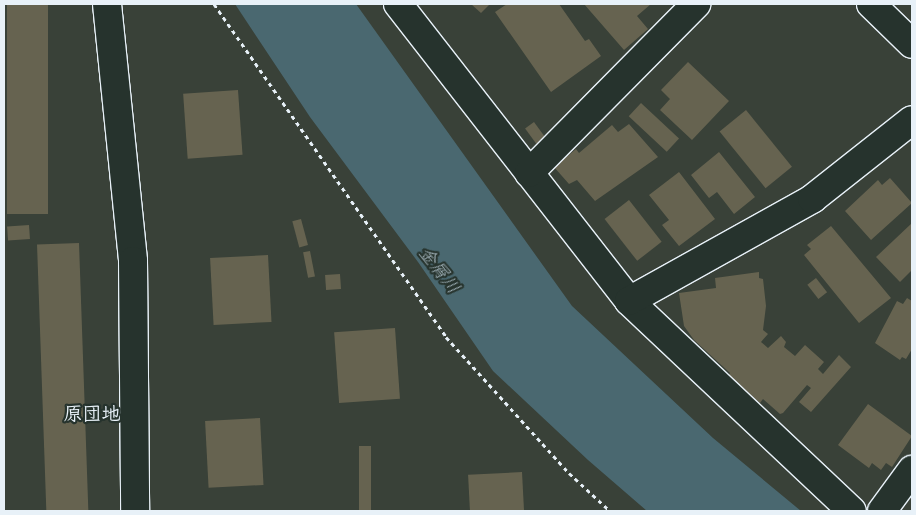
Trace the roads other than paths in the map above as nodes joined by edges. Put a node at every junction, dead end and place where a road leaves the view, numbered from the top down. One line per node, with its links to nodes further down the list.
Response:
1 (108, 4): 10 (street)
2 (399, 4): 7 (street)
3 (696, 4): 7 (street)
4 (871, 4): 5 (street)
5 (912, 44)
6 (912, 120): 8 (street)
7 (529, 173): 8 (street)
8 (629, 301): 11 (street)
9 (912, 470): 12 (street)
10 (134, 511)
11 (852, 511)
12 (882, 511)

